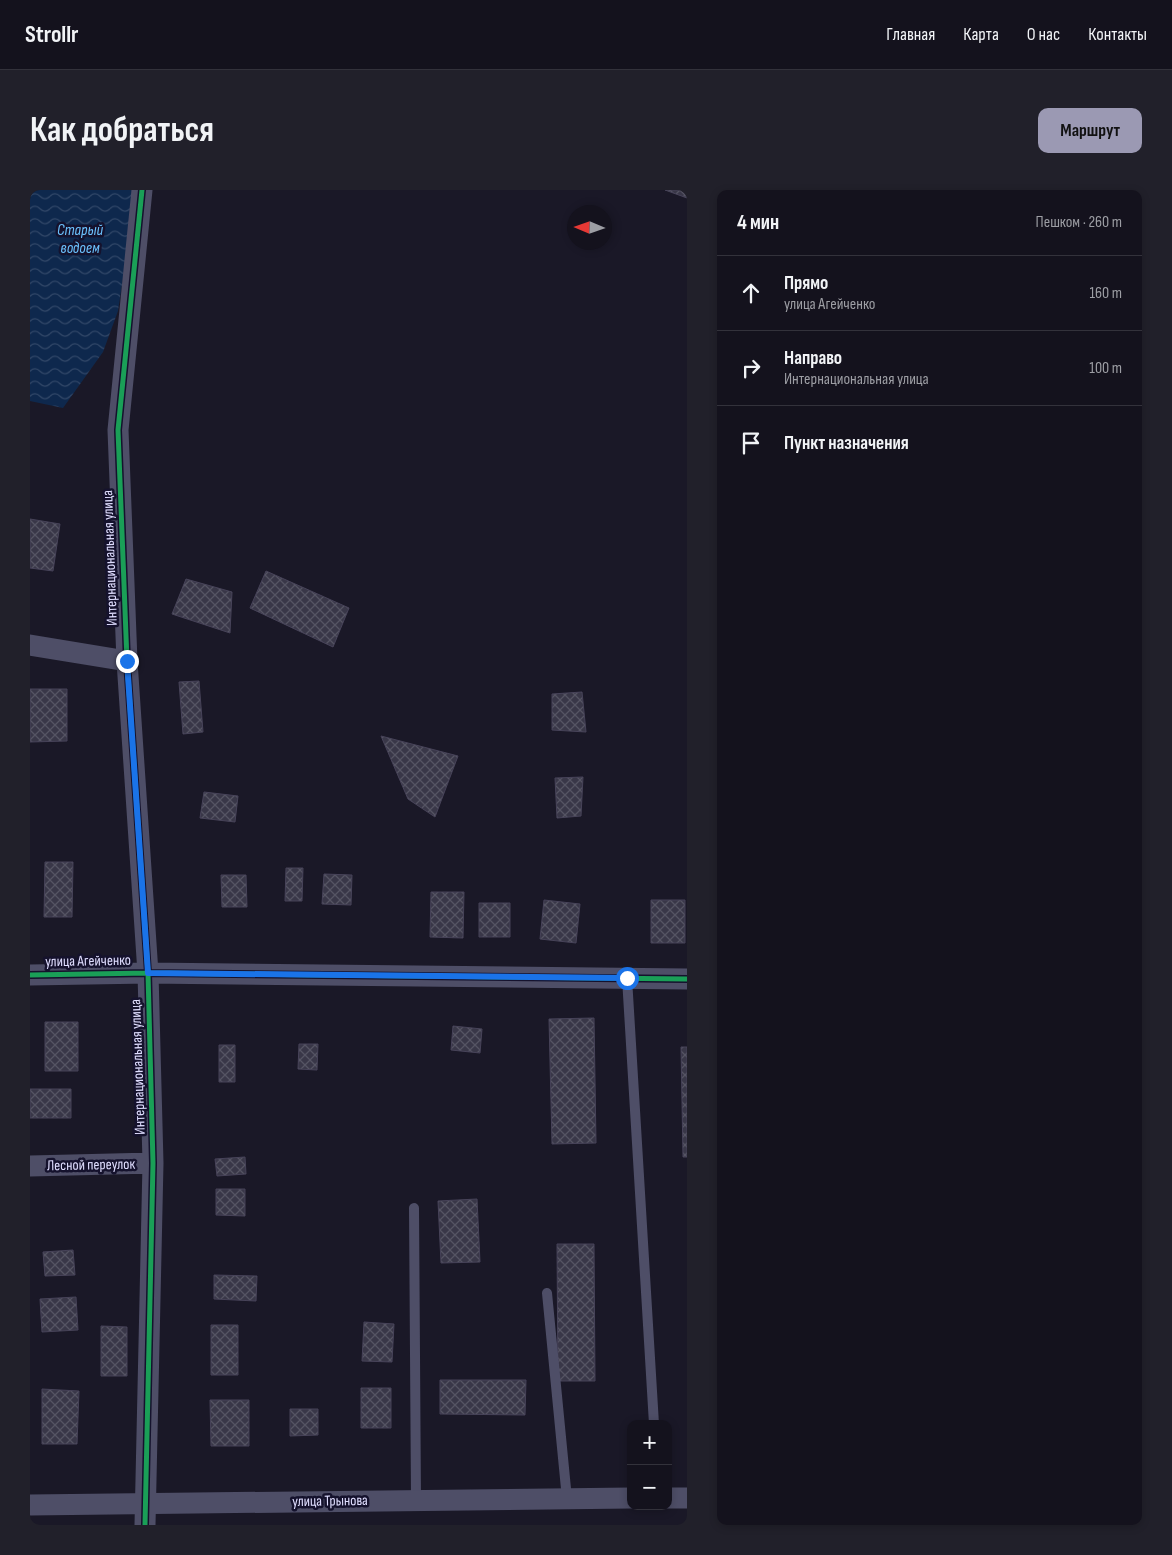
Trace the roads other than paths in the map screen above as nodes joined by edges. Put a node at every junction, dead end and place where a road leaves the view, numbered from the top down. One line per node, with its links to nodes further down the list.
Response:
1 (142, 190): 3 (street, Интернациональная улица)
2 (30, 645): 3 (street)
3 (127, 661): 4 (street, Интернациональная улица)
4 (148, 973): 5 (street, улица Агейченко); 6 (street, улица Агейченко); 8 (street, Интернациональная улица)
5 (30, 974)
6 (627, 978): 7 (street, улица Агейченко); 12 (lane)
7 (687, 979)
8 (153, 1163): 9 (street, Лесной переулок); 18 (street, Интернациональная улица)
9 (30, 1166)
10 (414, 1208): 17 (lane)
11 (547, 1293): 16 (lane)
12 (654, 1420)
13 (627, 1498): 16 (street, улица Трынова)
14 (672, 1498): 15 (street)
15 (687, 1498)
16 (567, 1499): 17 (street, улица Трынова)
17 (416, 1500): 18 (street, улица Трынова)
18 (144, 1503): 19 (street, улица Трынова); 20 (street, Интернациональная улица)
19 (30, 1505)
20 (145, 1525)

